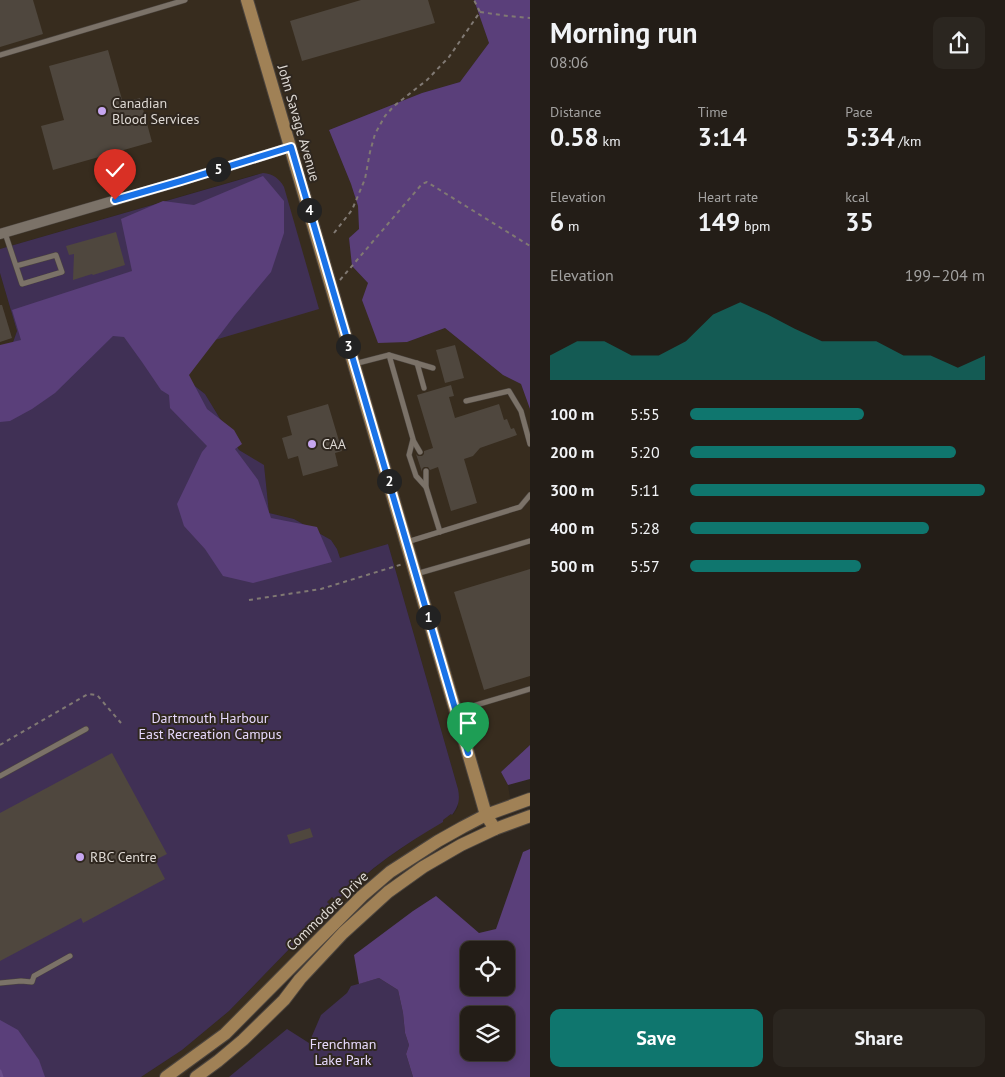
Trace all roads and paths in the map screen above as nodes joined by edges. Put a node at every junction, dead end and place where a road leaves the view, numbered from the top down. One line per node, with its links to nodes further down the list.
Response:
1 (185, 0): 6 (lane)
2 (247, 0): 7 (main road, John Savage Avenue)
3 (474, 0): 4 (path)
4 (480, 12): 5 (path); 8 (path)
5 (530, 18)
6 (0, 55)
7 (291, 147): 9 (street); 12 (main road, John Savage Avenue)
8 (334, 233)
9 (2, 234): 11 (lane)
10 (530, 246): 12 (path)
11 (16, 266): 11 (lane)
12 (332, 290): 15 (main road, John Savage Avenue)
13 (389, 355): 14 (lane); 15 (lane); 19 (lane)
14 (417, 363): 16 (lane); 17 (lane)
15 (354, 364): 27 (main road, John Savage Avenue)
16 (432, 368)
17 (424, 388)
18 (466, 401): 20 (lane)
19 (413, 439): 21 (lane); 23 (lane)
20 (530, 444)
21 (420, 452)
22 (426, 471): 23 (lane)
23 (426, 487): 25 (lane)
24 (530, 495): 25 (lane)
25 (440, 532): 27 (lane)
26 (530, 540): 28 (lane)
27 (406, 542): 28 (main road, John Savage Avenue)
28 (414, 567): 29 (path); 31 (main road, John Savage Avenue)
29 (249, 600)
30 (530, 689): 31 (lane)
31 (455, 712): 37 (main road, John Savage Avenue)
32 (121, 723): 34 (path)
33 (86, 729): 35 (lane)
34 (0, 744)
35 (0, 776)
36 (530, 799): 37 (main road, Commodore Drive)
37 (486, 815): 39 (main road, John Savage Avenue); 40 (main road, Commodore Drive)
38 (530, 816): 39 (main road, Commodore Drive)
39 (495, 829): 41 (main road, Commodore Drive)
40 (326, 931): 41 (lane); 44 (main road, Commodore Drive)
41 (335, 942): 45 (main road, Commodore Drive)
42 (70, 956): 43 (lane)
43 (0, 983)
44 (166, 1077)
45 (196, 1077)

